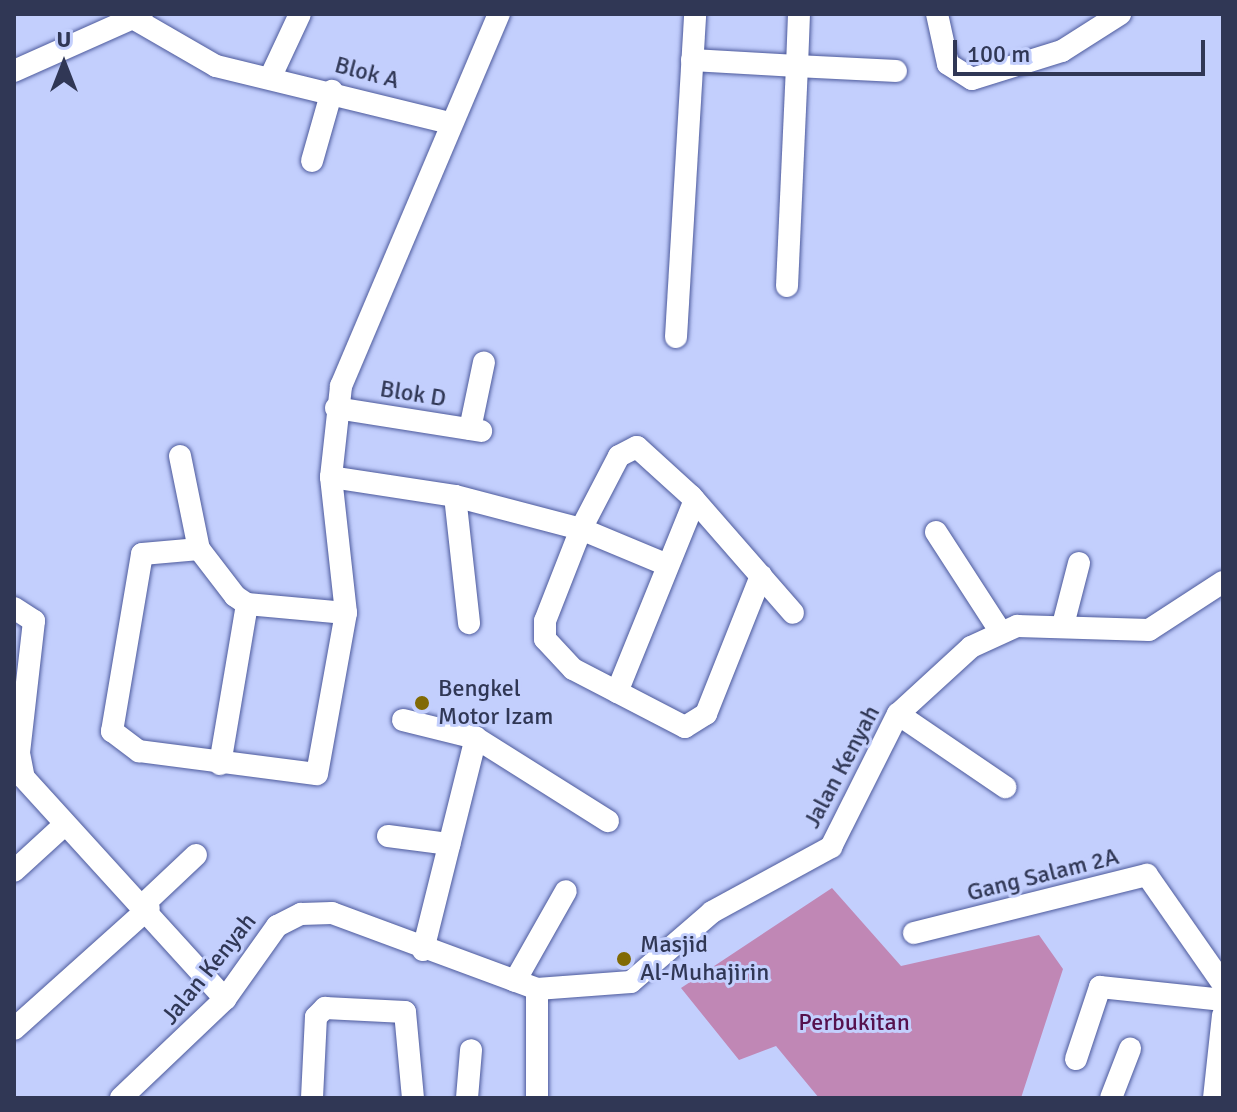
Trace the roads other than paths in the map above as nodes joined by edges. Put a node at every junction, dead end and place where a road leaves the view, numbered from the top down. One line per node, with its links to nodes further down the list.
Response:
1 (300, 14): 12 (street)
2 (499, 14): 14 (street)
3 (695, 14): 8 (street)
4 (799, 14): 9 (street)
5 (937, 14): 6 (street)
6 (1120, 14)
7 (140, 17): 10 (street); 12 (street, Blok A)
8 (692, 60): 9 (street); 17 (street)
9 (797, 66): 11 (street); 16 (street)
10 (14, 71)
11 (896, 71)
12 (271, 76): 13 (street, Blok A)
13 (332, 91): 14 (street, Blok A); 15 (street)
14 (450, 123): 19 (street)
15 (312, 161)
16 (787, 286)
17 (676, 337)
18 (484, 362): 19 (street, Blok D)
19 (336, 408): 21 (street)
20 (180, 456): 26 (street)
21 (331, 477): 22 (street); 33 (street)
22 (455, 496): 24 (street); 35 (street)
23 (695, 500): 24 (street); 28 (street); 29 (street)
24 (581, 529): 28 (street); 38 (street)
25 (936, 532): 37 (street)
26 (199, 549): 31 (street); 42 (street)
27 (1079, 563): 36 (street)
28 (665, 564): 38 (street)
29 (761, 576): 34 (street); 38 (street)
30 (1223, 582): 36 (street, Jalan Kenyah)
31 (247, 604): 33 (street); 42 (street)
32 (14, 608): 45 (street)
33 (346, 613): 42 (street)
34 (793, 613)
35 (469, 623)
36 (1063, 625): 37 (street, Jalan Kenyah)
37 (1000, 631): 39 (street, Jalan Kenyah)
38 (617, 692)
39 (898, 714): 43 (street); 56 (street, Jalan Kenyah)
40 (403, 720): 41 (street)
41 (476, 738): 44 (street); 47 (street)
42 (220, 764)
43 (1005, 787)
44 (608, 821)
45 (62, 827): 49 (street); 51 (street)
46 (388, 836): 47 (street)
47 (449, 844): 53 (street)
48 (196, 855): 51 (street)
49 (14, 871)
50 (566, 891): 54 (street)
51 (147, 905): 57 (street); 60 (street)
52 (914, 933): 55 (street, Gang Salam 2A)
53 (423, 950): 54 (street, Jalan Kenyah); 57 (street, Jalan Kenyah)
54 (515, 981): 56 (street, Jalan Kenyah)
55 (1223, 984)
56 (537, 989): 68 (street)
57 (225, 999): 64 (street, Jalan Kenyah)
58 (1223, 1000): 63 (street)
59 (1223, 1015): 70 (street)
60 (14, 1029)
61 (1130, 1049): 69 (street)
62 (471, 1050): 67 (street)
63 (1076, 1059)
64 (121, 1098)
65 (312, 1098): 66 (street)
66 (413, 1098)
67 (467, 1098)
68 (537, 1098)
69 (1111, 1098)
70 (1214, 1098)

